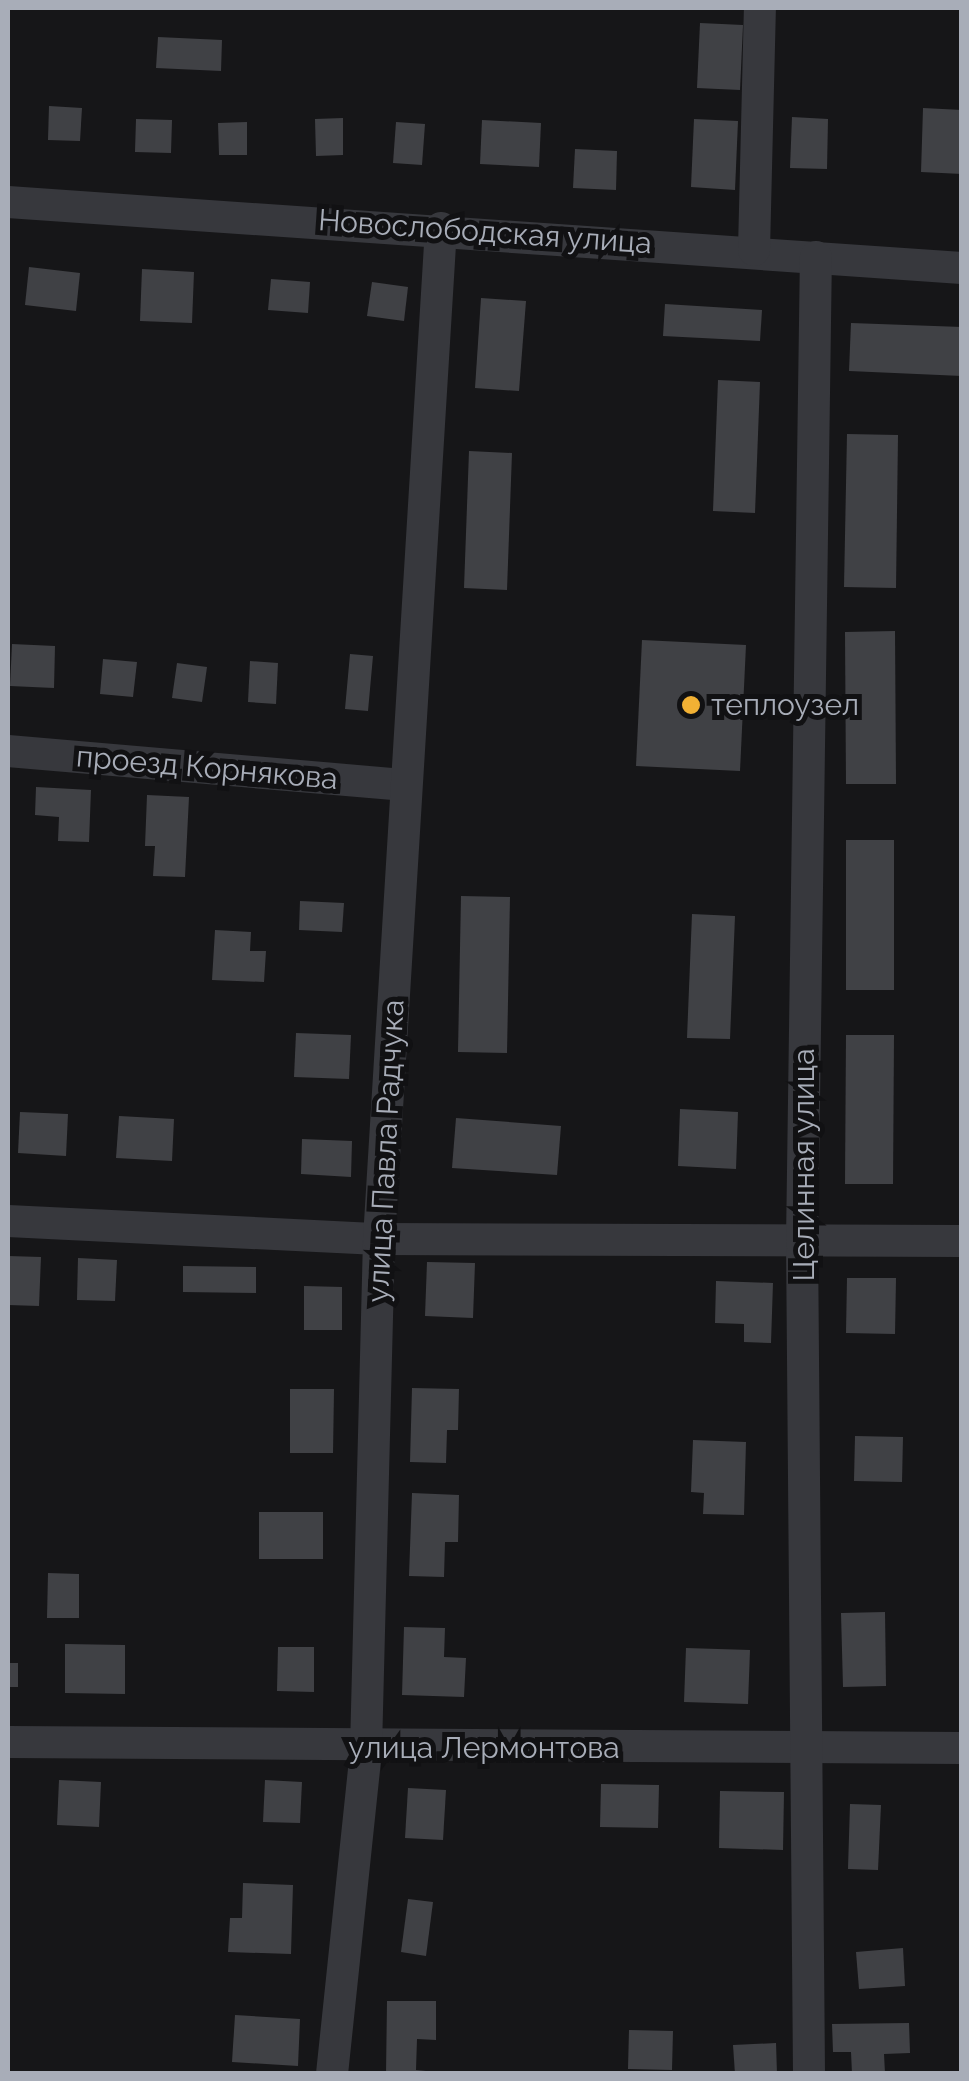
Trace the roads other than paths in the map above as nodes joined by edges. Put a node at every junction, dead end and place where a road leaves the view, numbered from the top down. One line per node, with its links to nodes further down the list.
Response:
1 (760, 8): 4 (street)
2 (8, 202): 3 (street, Новослободская улица)
3 (441, 228): 4 (street, Новослободская улица); 8 (street, улица Павла Радчука)
4 (754, 250): 5 (street, Новослободская улица)
5 (816, 257): 6 (street, Новослободская улица); 12 (street, Целинная улица)
6 (962, 268)
7 (8, 751): 8 (street, проезд Корнякова)
8 (406, 785): 10 (street, улица Павла Радчука)
9 (8, 1221): 10 (street)
10 (379, 1239): 12 (street); 15 (street, улица Павла Радчука)
11 (962, 1240): 12 (street)
12 (802, 1242): 14 (street, Целинная улица)
13 (8, 1742): 15 (street, улица Лермонтова)
14 (809, 1746): 15 (street, улица Лермонтова); 16 (street, улица Лермонтова); 18 (street, Целинная улица)
15 (366, 1748): 17 (street, улица Павла Радчука)
16 (962, 1748)
17 (332, 2074)
18 (809, 2074)

